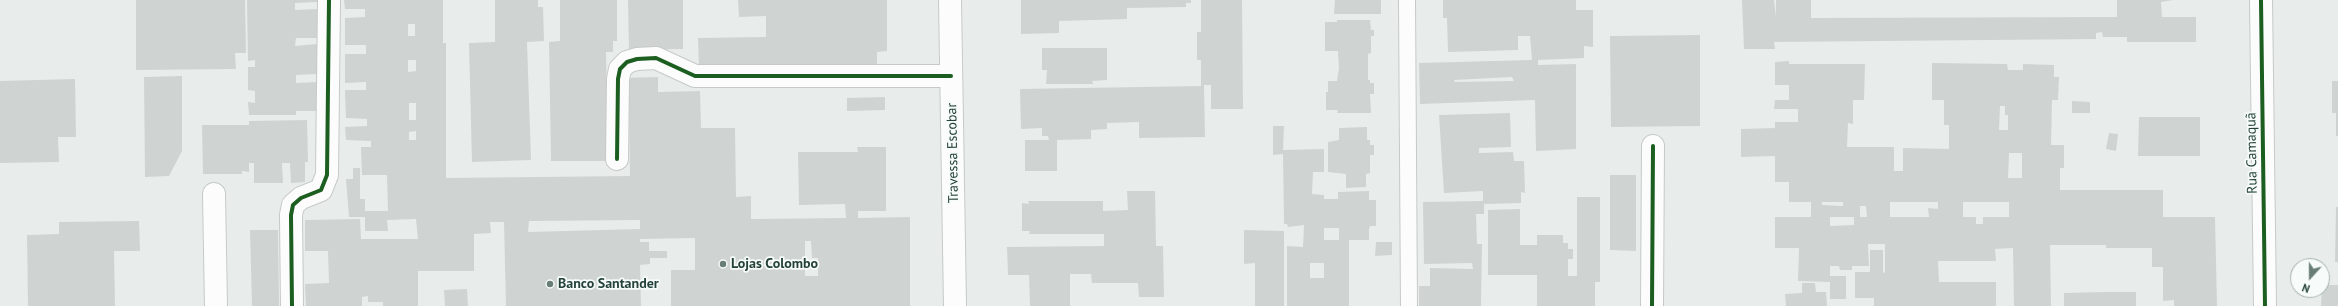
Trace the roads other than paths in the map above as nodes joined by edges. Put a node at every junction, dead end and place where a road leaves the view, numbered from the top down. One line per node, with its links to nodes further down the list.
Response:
1 (329, 0): 10 (street)
2 (950, 0): 5 (street, Travessa Escobar)
3 (1407, 0): 12 (lane)
4 (2261, 0): 14 (street, Rua Camaquã)
5 (952, 76): 7 (street); 11 (street, Travessa Escobar)
6 (1653, 146): 13 (street)
7 (617, 159)
8 (214, 194): 9 (street)
9 (216, 306)
10 (292, 306)
11 (955, 306)
12 (1409, 306)
13 (1652, 306)
14 (2265, 306)

